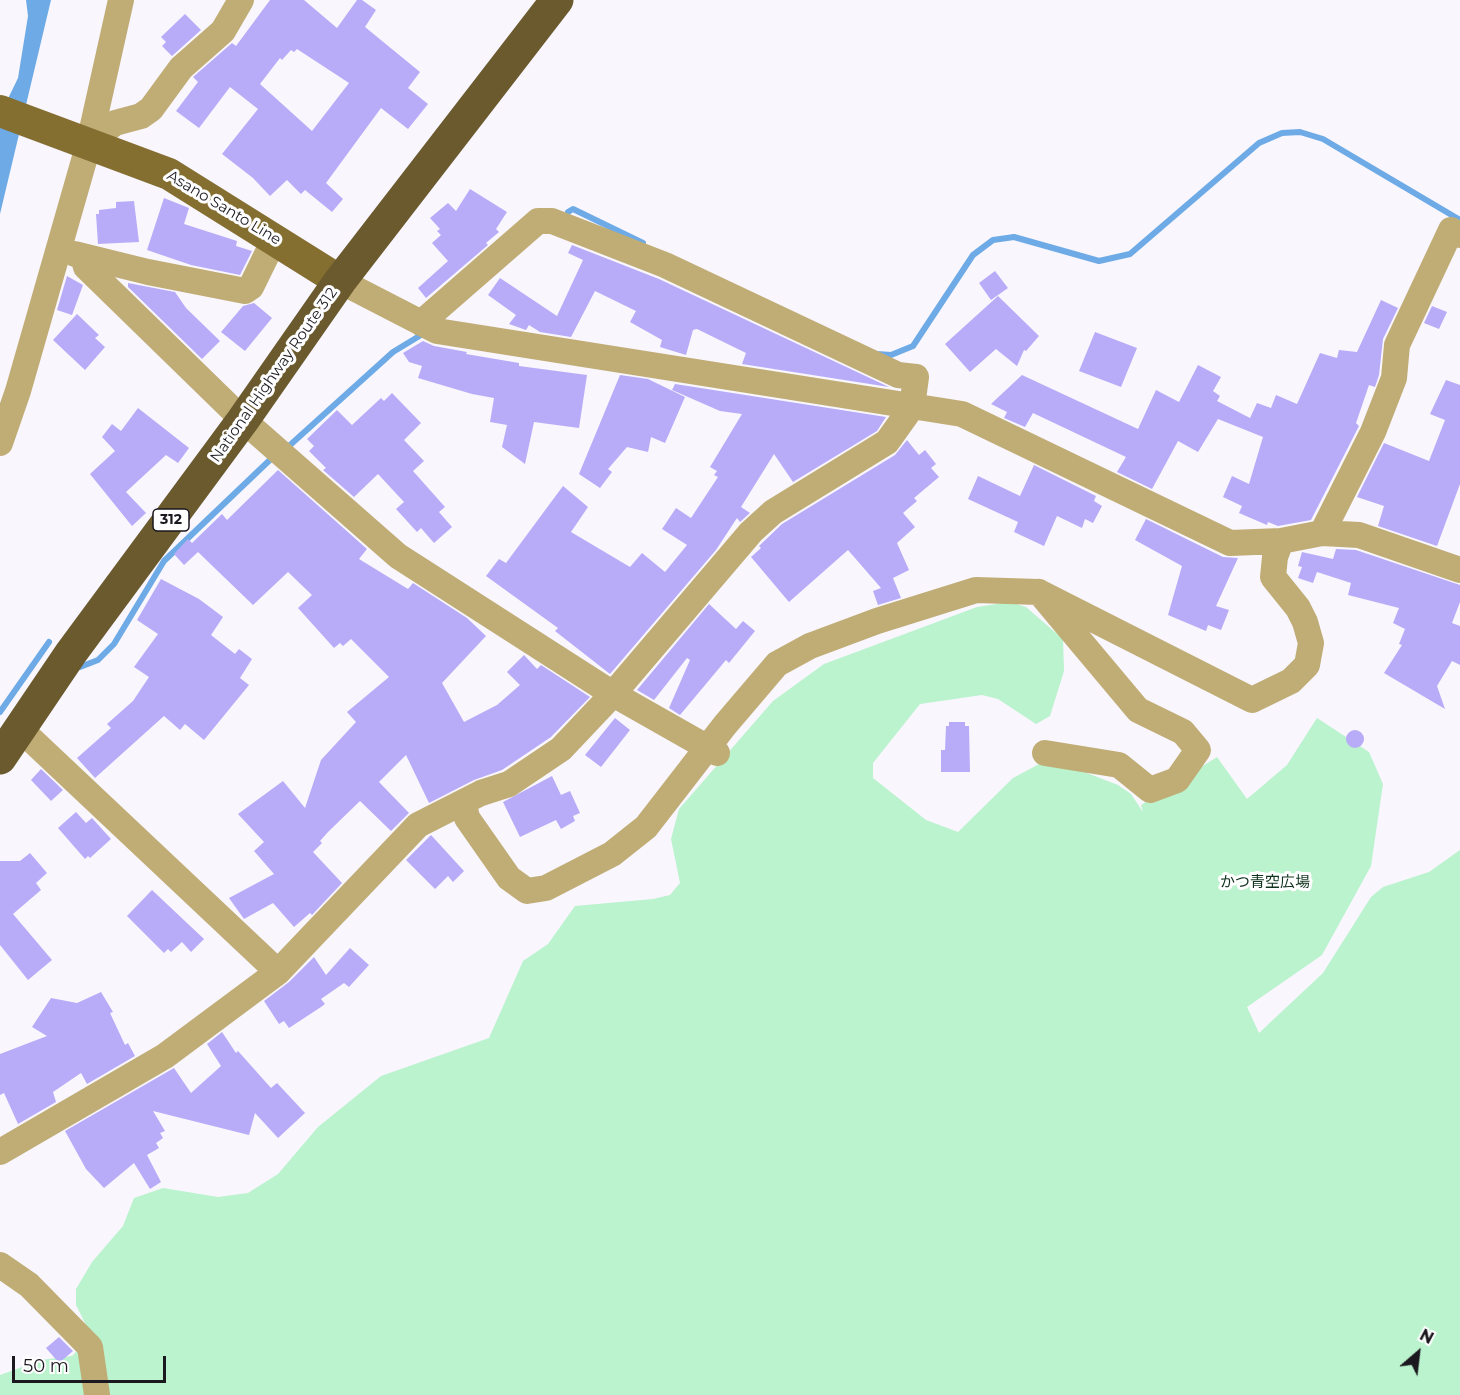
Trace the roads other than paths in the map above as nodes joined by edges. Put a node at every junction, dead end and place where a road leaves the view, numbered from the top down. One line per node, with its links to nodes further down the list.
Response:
1 (121, 0): 5 (street)
2 (241, 0): 5 (street)
3 (557, 0): 10 (highway, National Highway Route 312 / 312)
4 (0, 111): 5 (main road, Asano Santo Line)
5 (81, 141): 7 (main road, Asano Santo Line); 8 (street)
6 (1460, 235): 15 (street)
7 (275, 238): 9 (street); 10 (main road, Asano Santo Line)
8 (58, 250): 9 (street); 14 (street)
9 (83, 256): 13 (street)
10 (340, 281): 11 (street); 13 (highway, National Highway Route 312 / 312)
11 (421, 323): 12 (street); 12 (street)
12 (912, 407): 16 (street); 19 (street)
13 (243, 420): 19 (street); 20 (highway, National Highway Route 312 / 312)
14 (0, 443)
15 (1322, 533): 16 (street); 17 (street)
16 (1281, 541): 18 (street)
17 (1460, 570)
18 (1039, 592): 21 (street); 22 (street)
19 (613, 694): 21 (street); 24 (street)
20 (19, 728): 23 (highway, National Highway Route 312 / 312); 25 (street)
21 (713, 750): 24 (street)
22 (1045, 753)
23 (0, 758)
24 (464, 804): 25 (street)
25 (278, 972): 26 (street)
26 (0, 1152)
27 (0, 1265): 28 (street)
28 (97, 1395)

